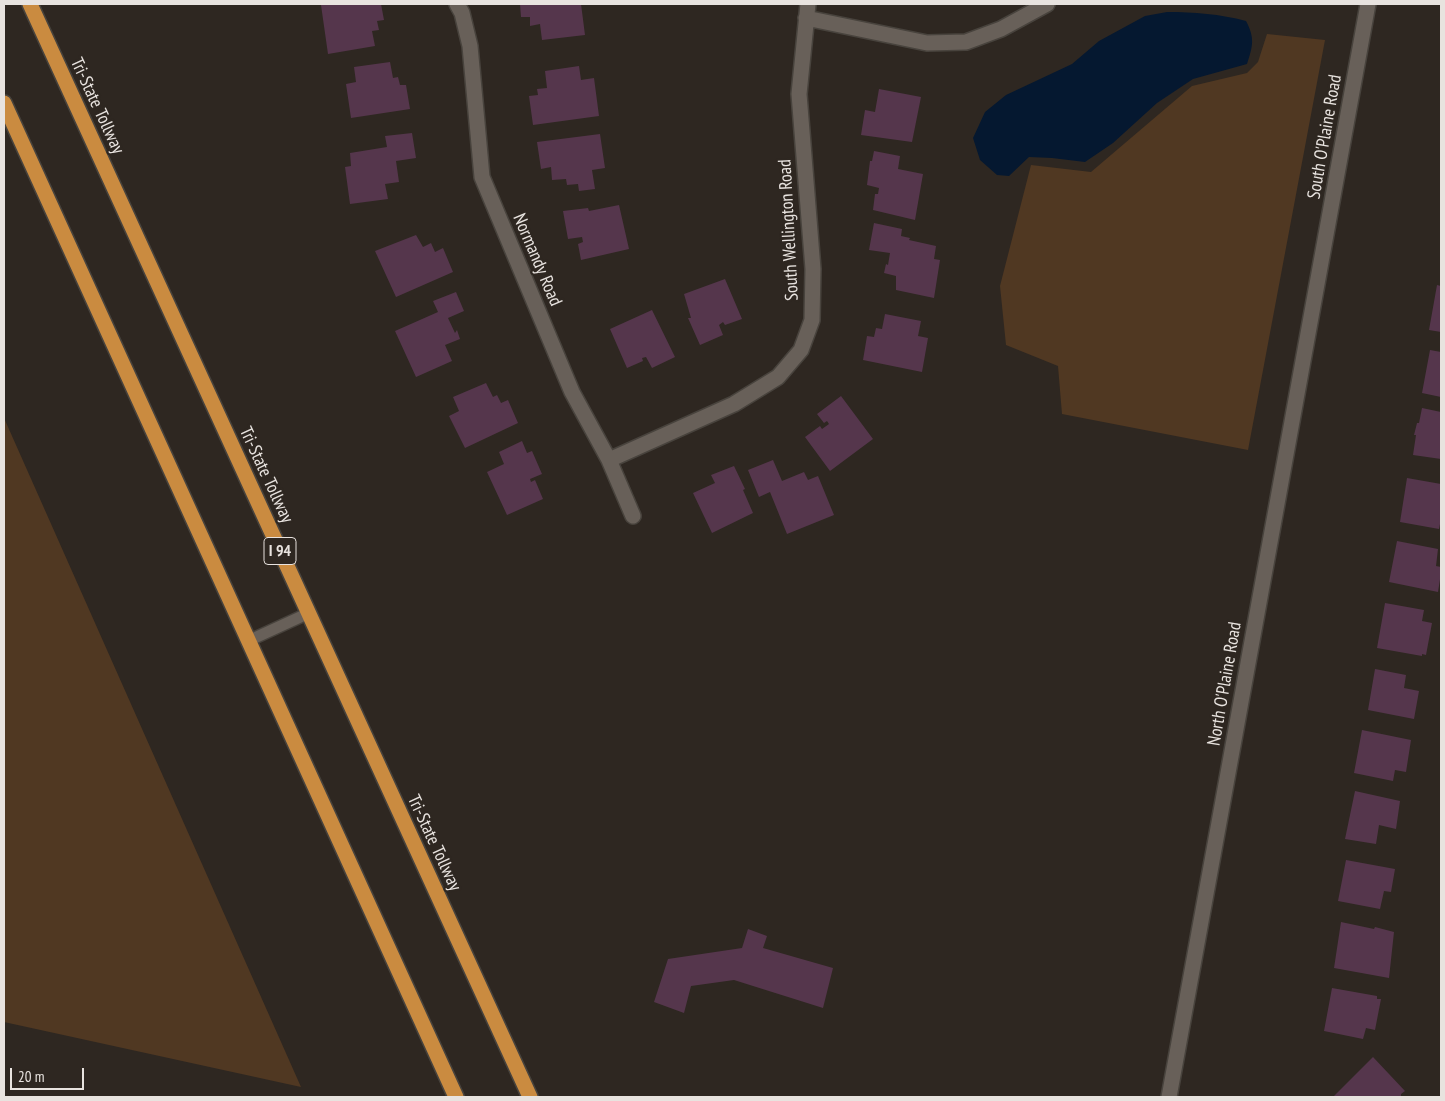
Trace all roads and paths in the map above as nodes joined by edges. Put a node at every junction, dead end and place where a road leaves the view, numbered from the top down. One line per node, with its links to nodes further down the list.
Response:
1 (30, 4): 10 (highway, Tri-State Tollway / I 94)
2 (457, 4): 8 (street, Normandy Road)
3 (1047, 4): 5 (street)
4 (1368, 4): 7 (street, South O'Plaine Road)
5 (807, 11): 8 (street, South Wellington Road)
6 (4, 103): 11 (highway)
7 (1318, 276): 14 (street, North O'Plaine Road)
8 (609, 460): 9 (street, Normandy Road)
9 (633, 516)
10 (309, 613): 11 (lane); 13 (highway, Tri-State Tollway / I 94)
11 (248, 641): 12 (highway)
12 (456, 1097)
13 (530, 1097)
14 (1169, 1097)

